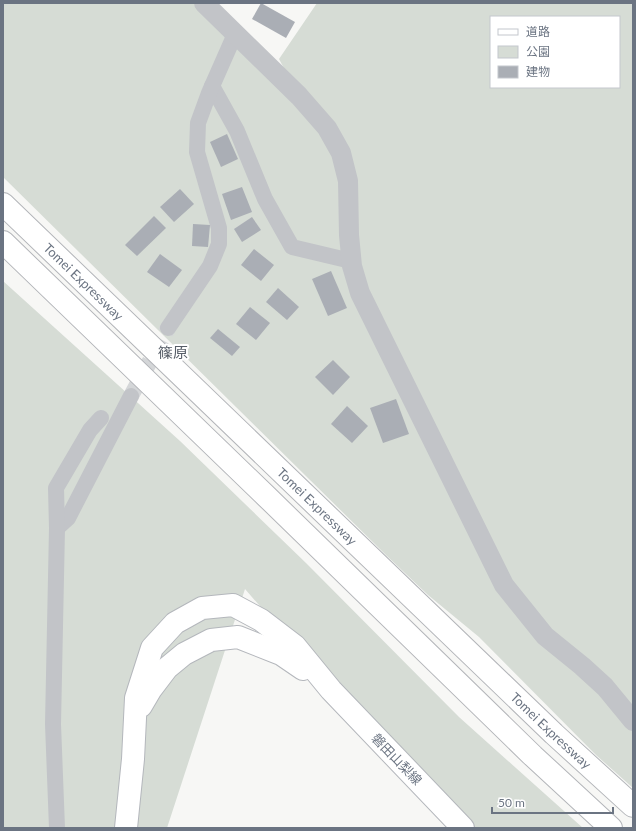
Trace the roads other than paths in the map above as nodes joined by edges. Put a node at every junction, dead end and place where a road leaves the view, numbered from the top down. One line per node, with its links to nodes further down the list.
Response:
1 (204, 3): 2 (street)
2 (235, 34): 3 (street); 6 (street)
3 (212, 86): 6 (street); 7 (street)
4 (6, 207): 14 (main road, Tomei Expressway)
5 (3, 242): 18 (main road)
6 (351, 262): 13 (street)
7 (168, 328)
8 (131, 396): 10 (street)
9 (101, 418): 10 (street)
10 (57, 528): 15 (street)
11 (331, 690): 12 (main road, 磐田山梨線); 12 (main road, 磐田山梨線); 17 (main road, 磐田山梨線)
12 (135, 717): 16 (main road, 磐田山梨線)
13 (633, 721)
14 (633, 806)
15 (57, 828)
16 (126, 828)
17 (463, 828)
18 (611, 828)

